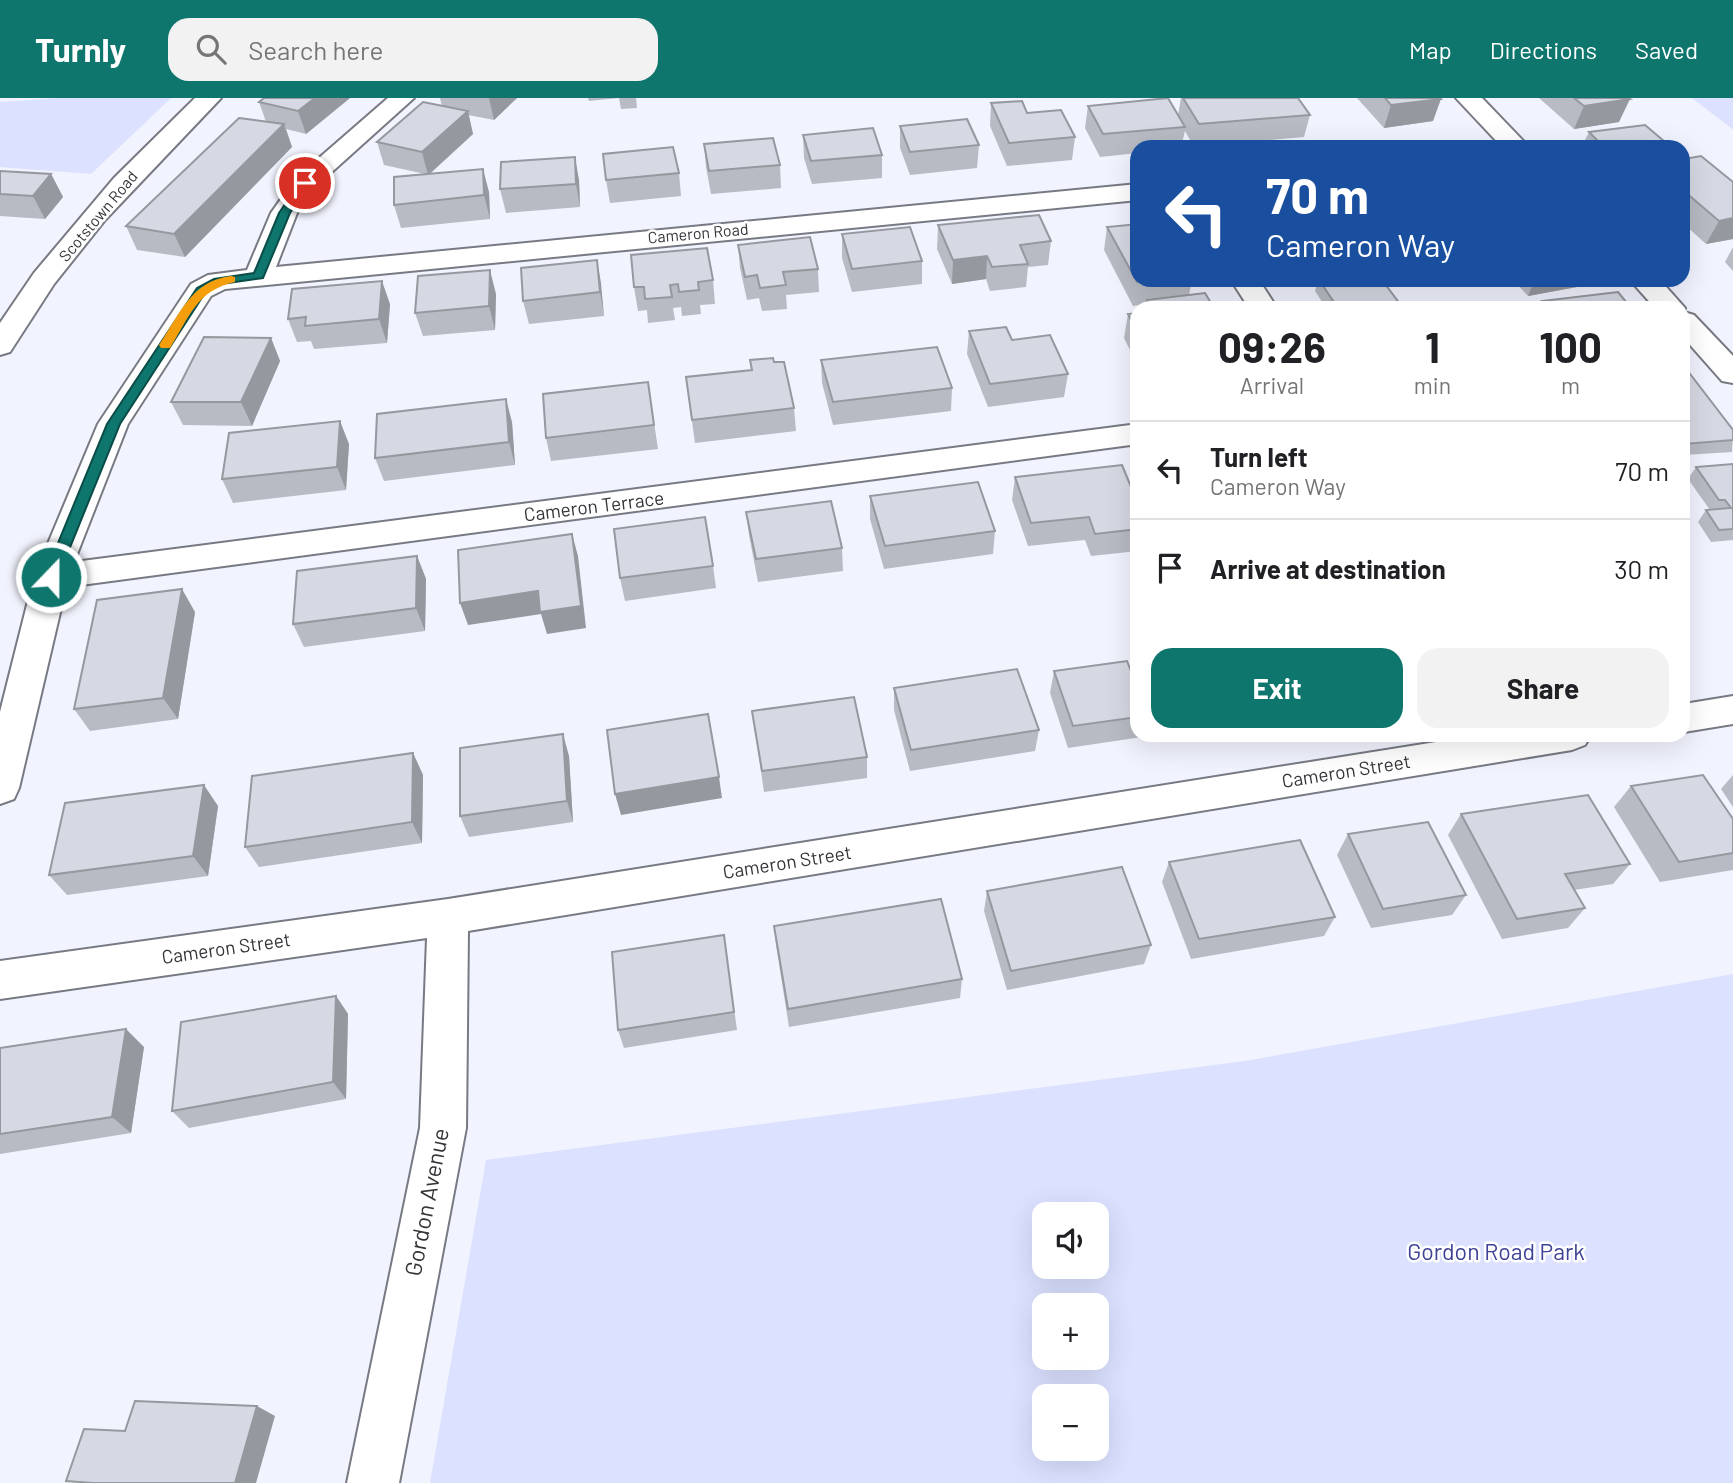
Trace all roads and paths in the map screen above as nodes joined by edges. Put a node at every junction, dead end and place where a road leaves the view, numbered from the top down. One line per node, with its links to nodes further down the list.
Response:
1 (209, 98): 10 (street, Scotstown Road)
2 (402, 98): 6 (street)
3 (1468, 98): 4 (street)
4 (1509, 140)
5 (1130, 193): 6 (street, Cameron Road)
6 (258, 276): 13 (street, Cameron Road)
7 (1651, 287): 8 (street)
8 (1664, 301)
9 (1690, 327): 11 (street)
10 (0, 346)
11 (1733, 374)
12 (1130, 435): 13 (street, Cameron Terrace)
13 (51, 577): 17 (street, Cameron Road)
14 (1733, 710): 15 (street)
15 (1690, 717)
16 (1504, 742): 18 (street, Cameron Street)
17 (0, 788)
18 (448, 917): 19 (street, Cameron Street); 20 (street, Gordon Avenue)
19 (0, 980)
20 (373, 1483)

